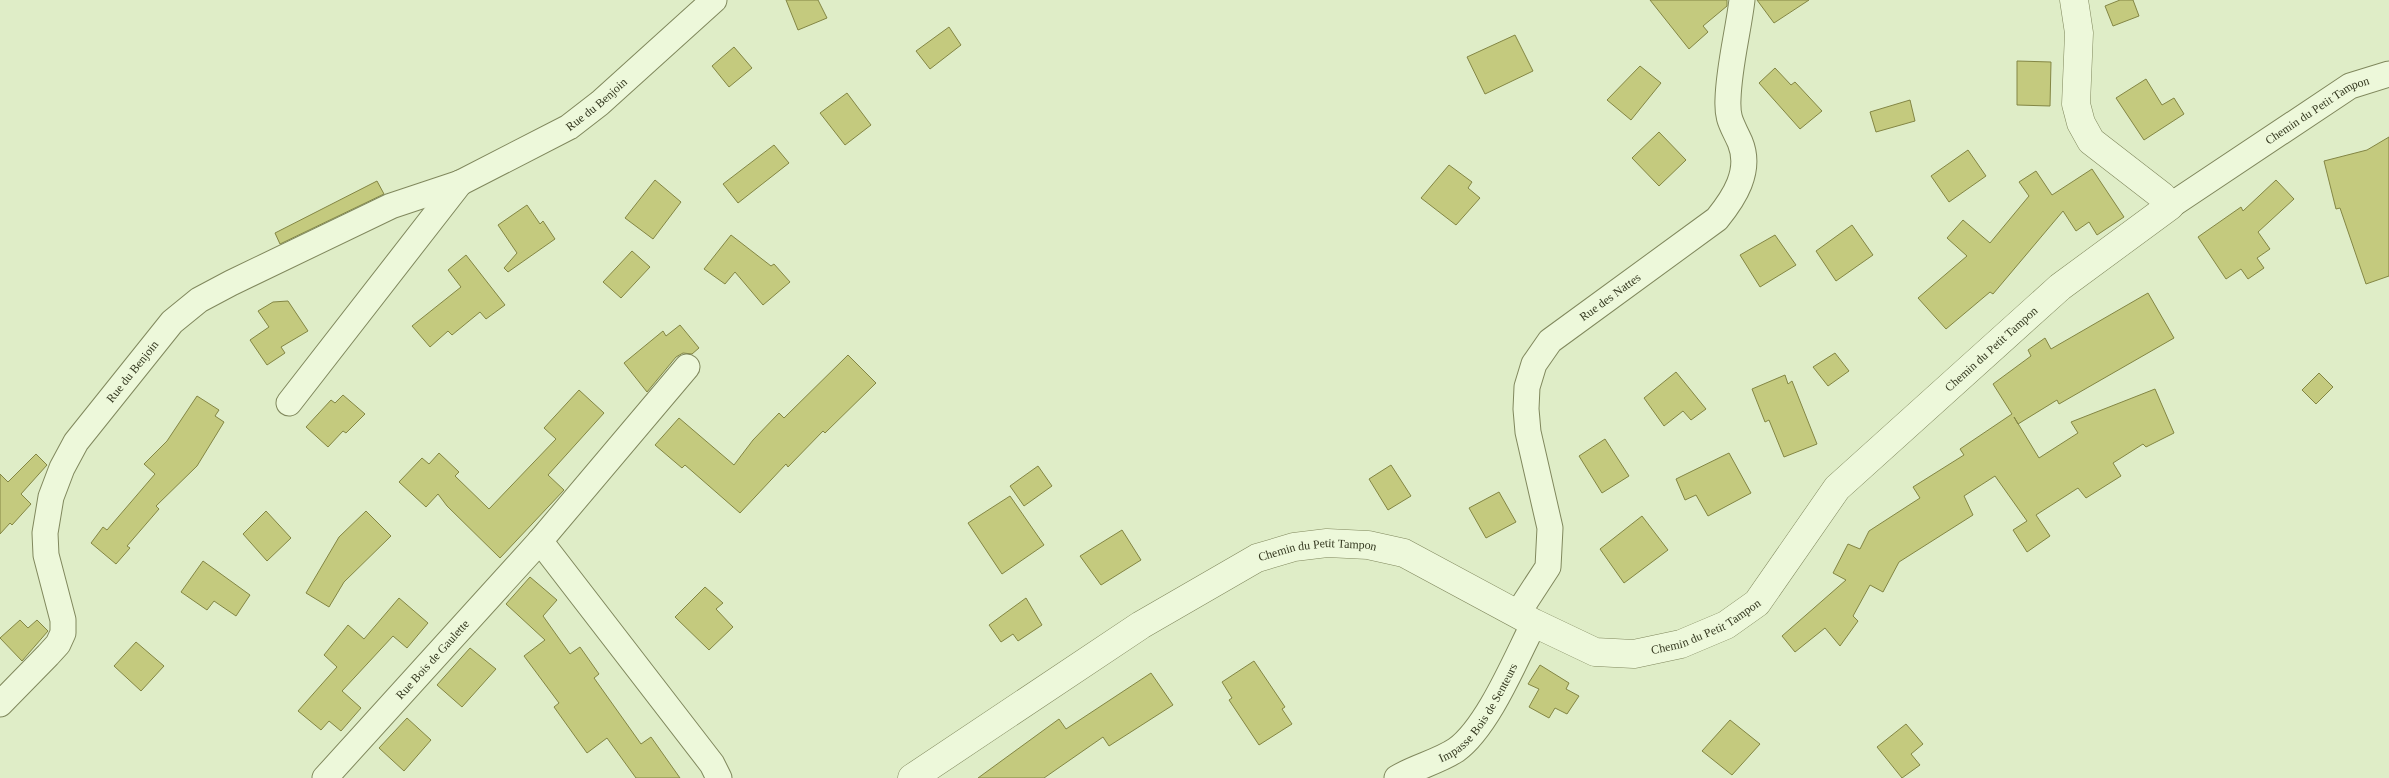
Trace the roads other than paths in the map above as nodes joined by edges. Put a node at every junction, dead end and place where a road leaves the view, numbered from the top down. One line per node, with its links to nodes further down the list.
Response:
1 (714, 0): 5 (street, Rue du Benjoin)
2 (1742, 0): 10 (street, Rue des Nattes)
3 (2074, 0): 6 (street)
4 (2389, 74): 6 (street, Chemin du Petit Tampon)
5 (460, 183): 8 (street, Rue du Benjoin); 11 (street, Rue du Benjoin)
6 (2170, 206): 10 (street, Chemin du Petit Tampon)
7 (687, 366): 9 (street, Rue Bois de Gaulette)
8 (289, 403)
9 (540, 541): 12 (street, Rue Bois de Gaulette); 13 (street)
10 (1526, 618): 14 (street, Chemin du Petit Tampon); 15 (street, Impasse Bois de Senteurs)
11 (0, 704)
12 (325, 778)
13 (719, 778)
14 (912, 778)
15 (1397, 778)

